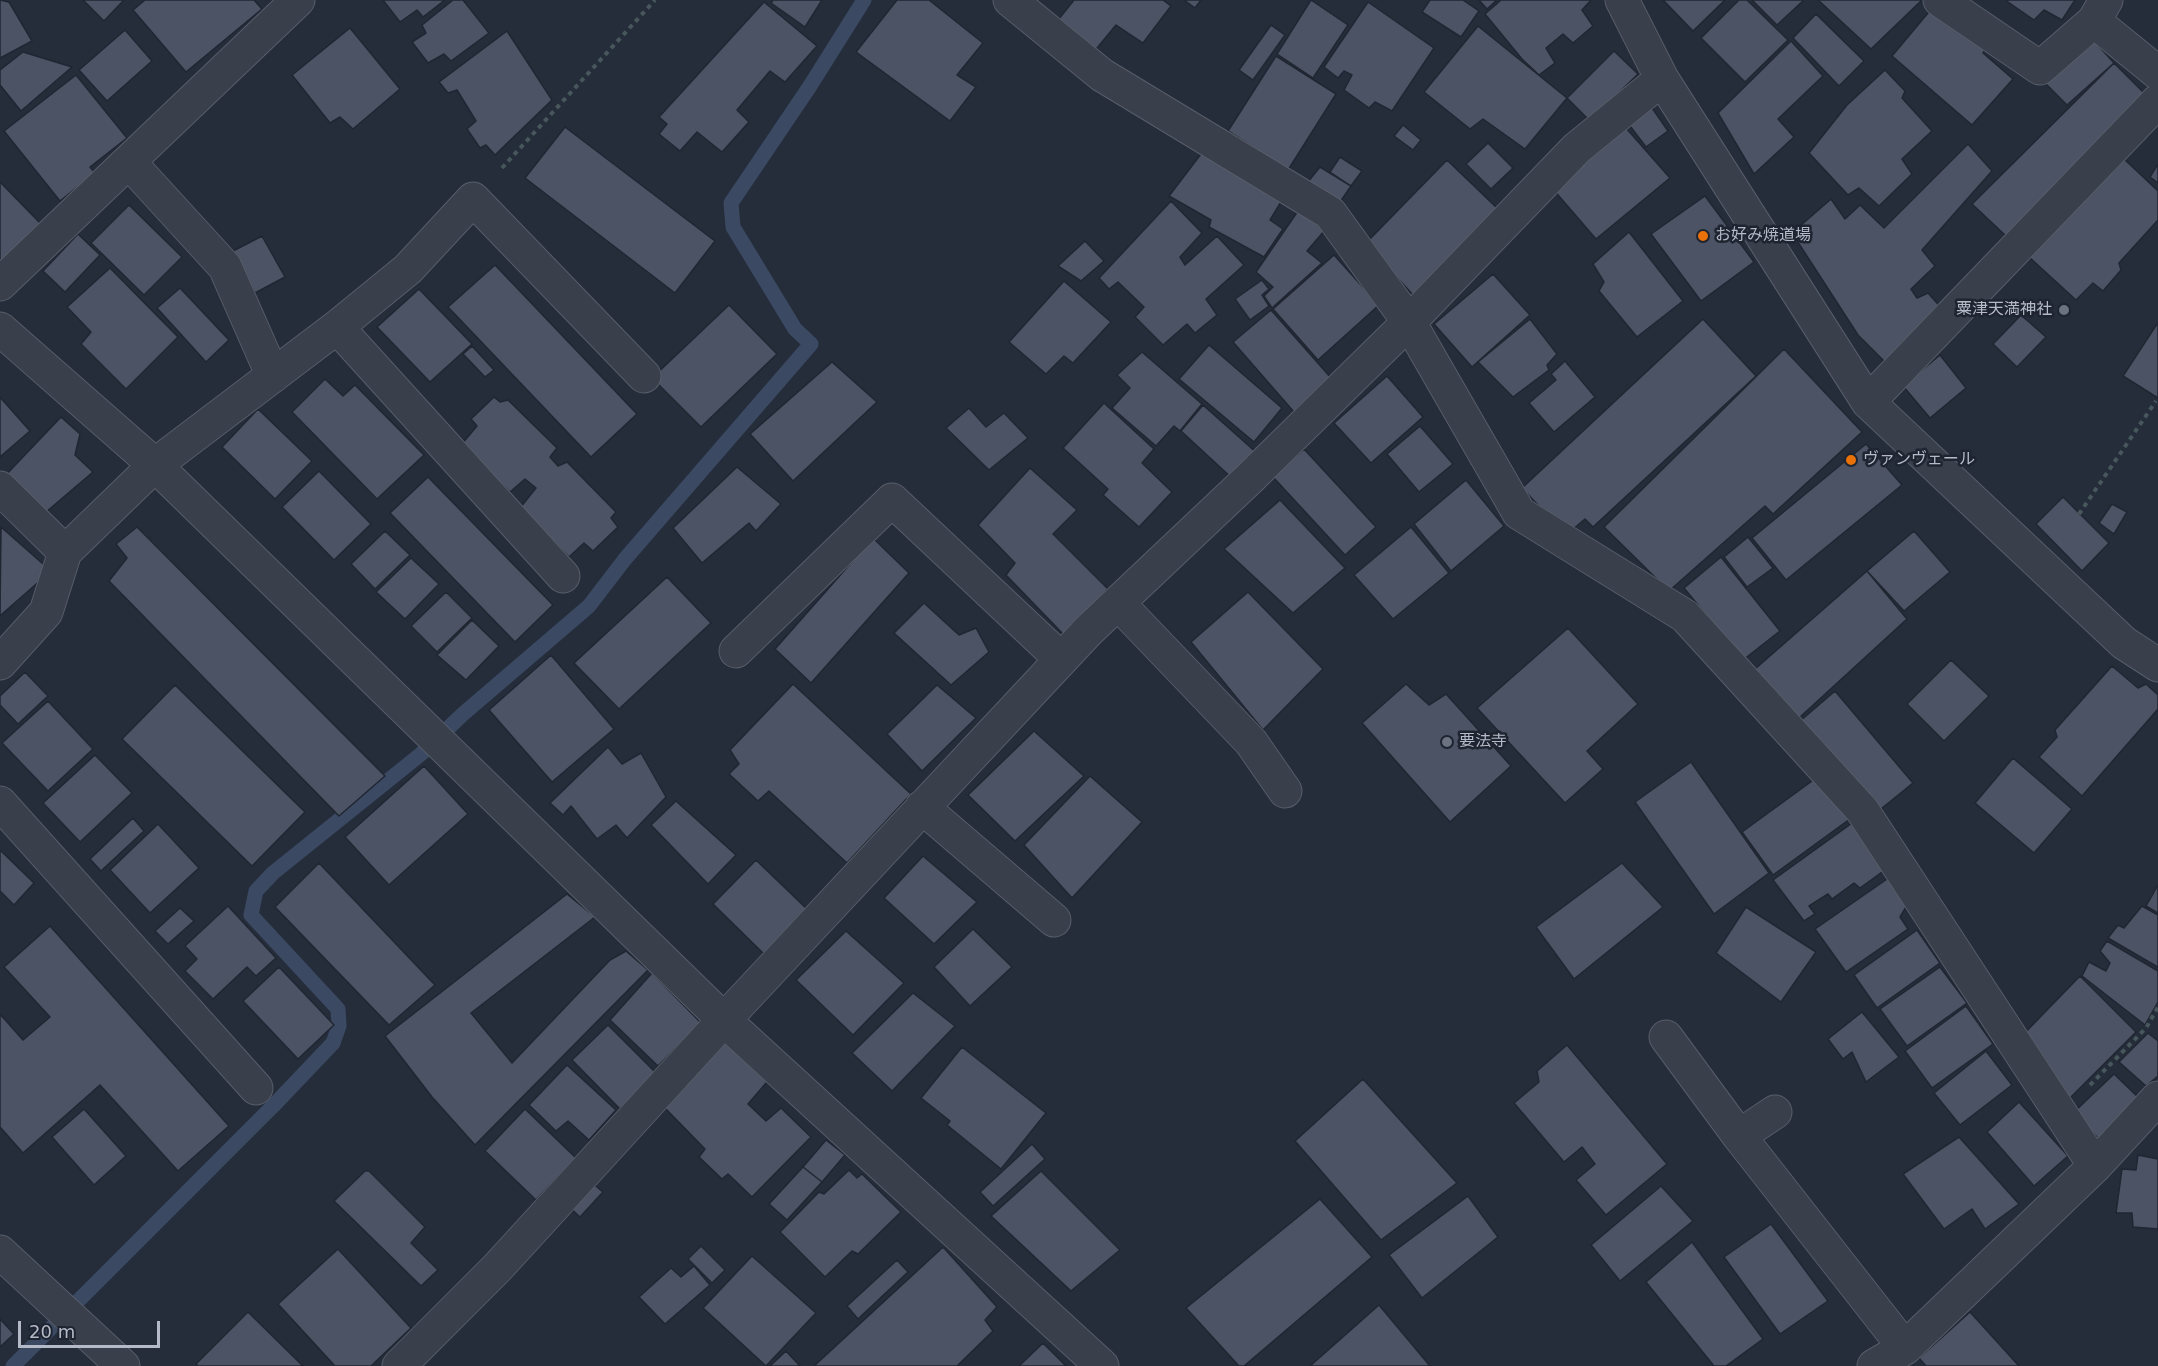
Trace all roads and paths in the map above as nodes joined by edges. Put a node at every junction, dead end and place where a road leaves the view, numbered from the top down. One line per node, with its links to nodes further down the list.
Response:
1 (298, 0): 10 (street)
2 (655, 0): 11 (path)
3 (1010, 0): 13 (street)
4 (1622, 0): 8 (street)
5 (1940, 0): 6 (street)
6 (2100, 10): 7 (street)
7 (2158, 73)
8 (1662, 79): 13 (street); 19 (street)
9 (2158, 101): 19 (street)
10 (129, 162): 12 (street); 16 (street)
11 (473, 199): 14 (street); 17 (street)
12 (0, 285)
13 (1409, 322): 25 (street); 40 (street)
14 (337, 327): 16 (street); 24 (street)
15 (0, 329): 20 (street)
16 (273, 376): 20 (street)
17 (644, 376)
18 (2156, 401): 22 (path)
19 (1868, 402): 29 (street)
20 (155, 465): 23 (street); 35 (street)
21 (0, 488): 23 (street)
22 (2079, 514)
23 (65, 552): 28 (street)
24 (563, 576)
25 (1118, 603): 27 (street); 30 (street)
26 (736, 651): 27 (street)
27 (1061, 659): 32 (street)
28 (0, 663)
29 (2158, 665)
30 (1285, 791)
31 (0, 804): 37 (street)
32 (922, 807): 33 (street); 35 (street)
33 (1054, 920)
34 (2158, 1007): 40 (path)
35 (724, 1020): 46 (street); 47 (street)
36 (1666, 1037): 41 (street)
37 (256, 1088)
38 (2158, 1098): 42 (street)
39 (1775, 1112): 41 (street)
40 (2061, 1112): 42 (street)
41 (1739, 1136): 44 (street)
42 (2095, 1166): 44 (street)
43 (0, 1252): 45 (street)
44 (1905, 1348): 48 (street)
45 (123, 1366)
46 (399, 1366)
47 (1102, 1366)
48 (1874, 1366)

